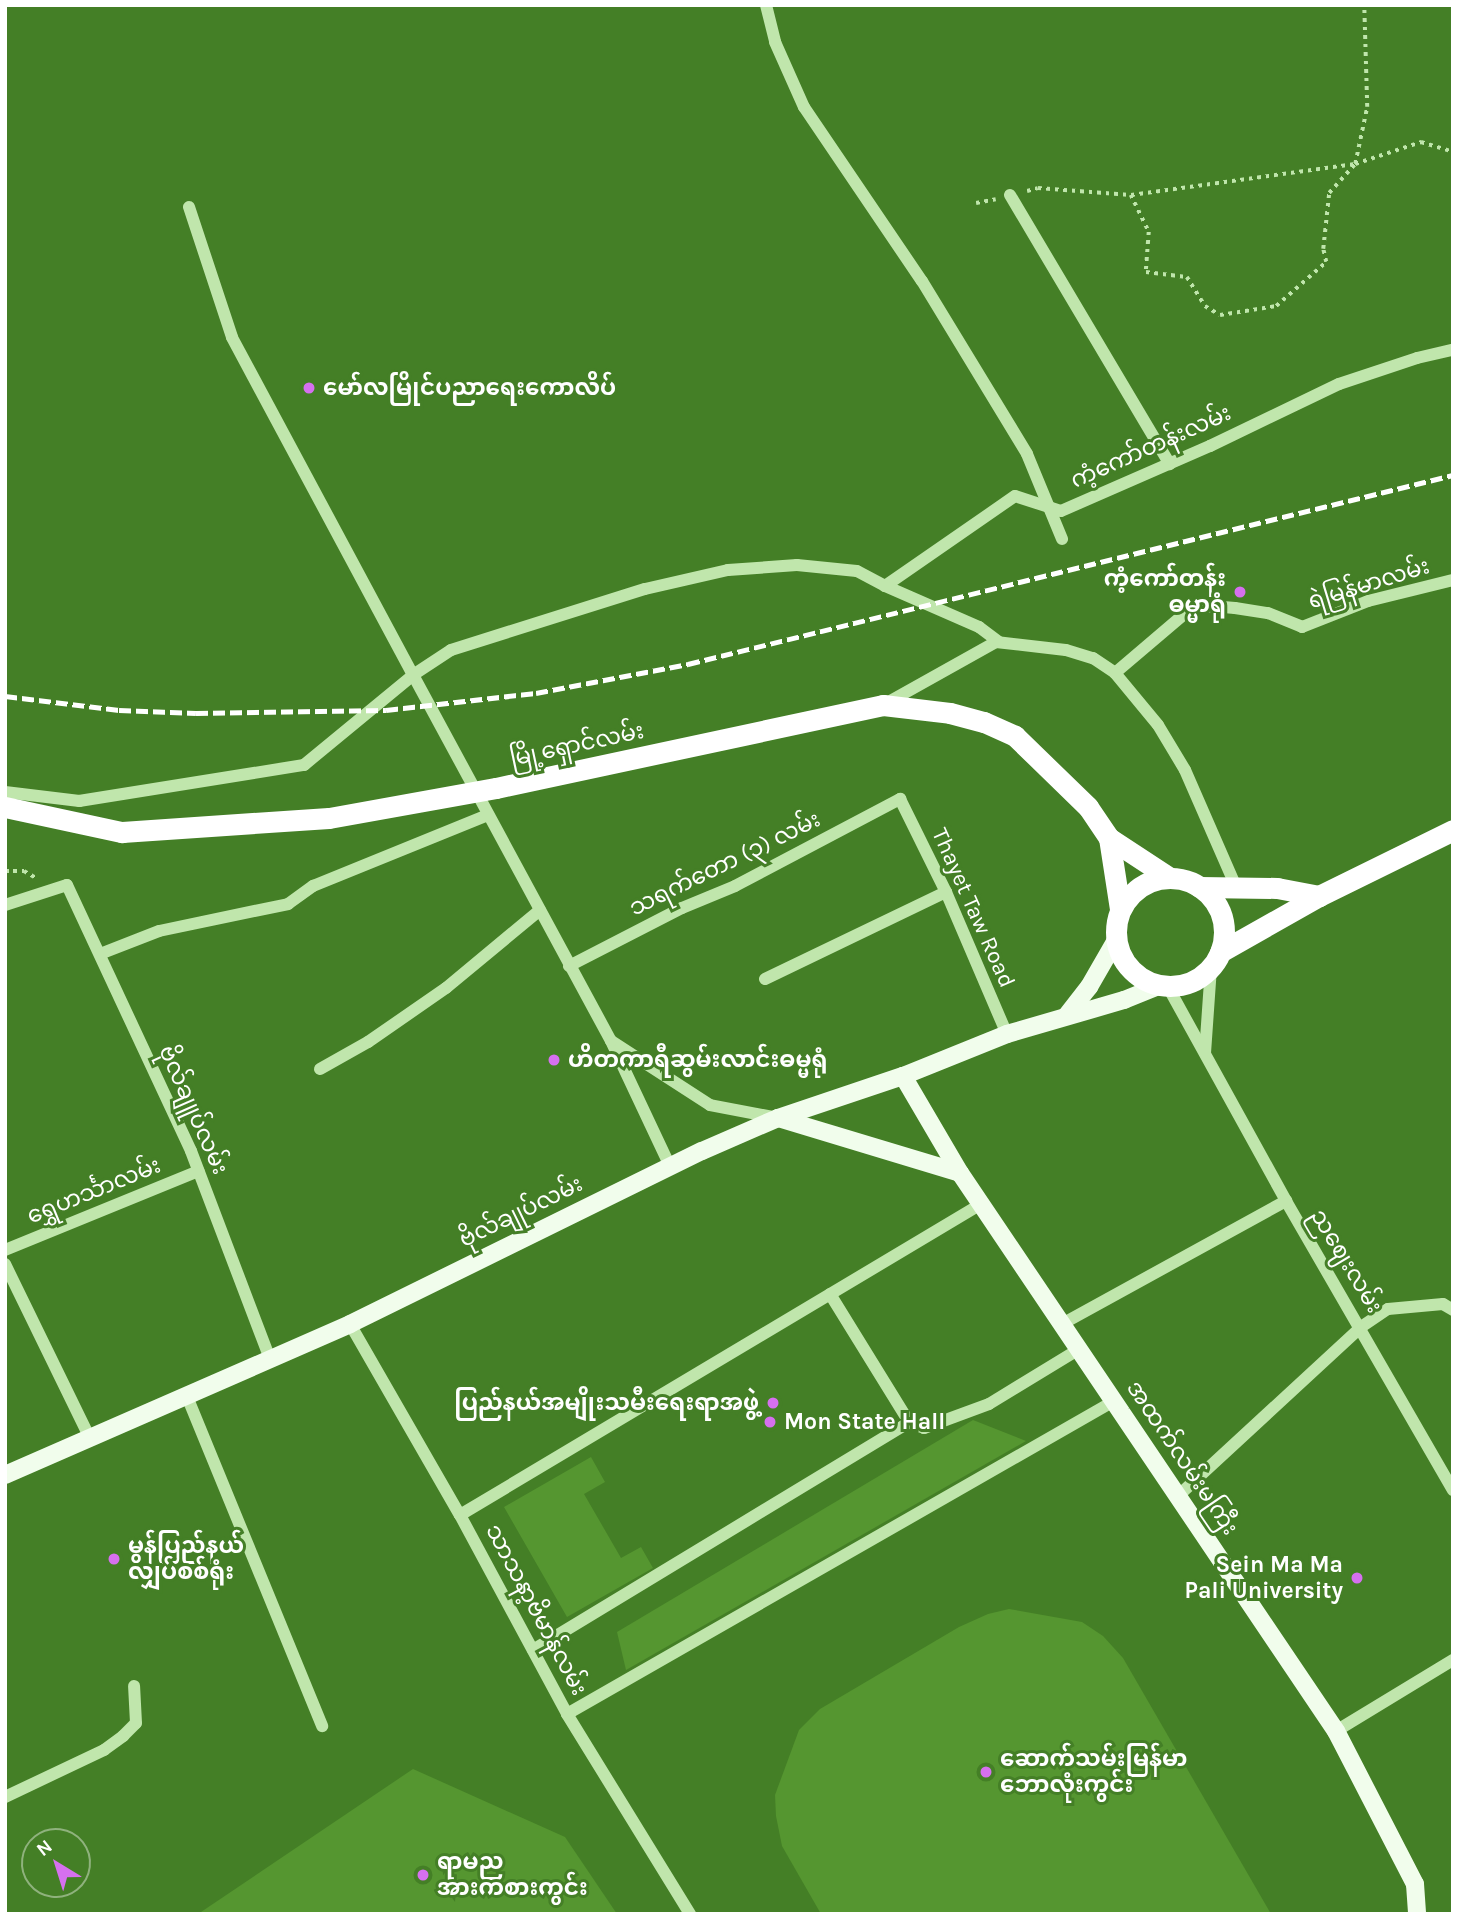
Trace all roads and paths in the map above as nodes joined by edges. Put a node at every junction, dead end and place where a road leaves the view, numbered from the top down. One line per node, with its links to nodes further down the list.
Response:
1 (766, 5): 11 (street)
2 (1364, 5): 4 (path)
3 (1453, 152): 4 (path)
4 (1355, 164): 6 (path); 6 (path)
5 (1010, 195): 6 (path); 7 (path); 10 (street)
6 (1131, 195)
7 (976, 203)
8 (190, 207): 17 (street)
9 (1453, 350): 10 (street, ကံ့ကော်တန်းလမ်း)
10 (1170, 464): 11 (street, ကံ့ကော်တန်းလမ်း)
11 (1048, 506): 12 (street); 14 (street, ကံ့ကော်တန်းလမ်း)
12 (1062, 539)
13 (1453, 580): 16 (street, ရဲမြန်မာလမ်း)
14 (885, 586): 15 (street); 17 (street)
15 (999, 642): 16 (street); 18 (street)
16 (1115, 673): 28 (street)
17 (413, 675): 19 (street); 22 (street)
18 (883, 705): 21 (highway, မြို့ရှောင်လမ်း); 24 (highway, မြို့ရှောင်လမ်း)
19 (5, 792)
20 (900, 799): 30 (street, Thayet Taw Road); 38 (street, သရက်တော (၃) လမ်း)
21 (5, 807)
22 (488, 815): 34 (street); 36 (street)
23 (1453, 830): 31 (highway)
24 (1110, 838): 26 (highway, မြို့ရှောင်လမ်း); 33 (highway, မြို့ရှောင်လမ်း)
25 (5, 871): 29 (path)
26 (1170, 878): 27 (highway); 33 (highway)
27 (1199, 887): 28 (highway); 37 (highway)
28 (1236, 887): 31 (highway)
29 (48, 891): 32 (street); 36 (street, ဗိုလ်ချူပ်လမ်း)
30 (946, 892): 39 (street); 42 (street, Thayet Taw Road)
31 (1319, 896): 37 (highway)
32 (5, 905)
33 (1121, 909): 35 (highway)
34 (540, 910): 38 (street); 45 (street)
35 (1116, 940): 40 (highway); 41 (main road)
36 (100, 954): 49 (street, ဗိုလ်ချူပ်လမ်း)
37 (1215, 960): 40 (highway); 44 (street)
38 (569, 966): 43 (street)
39 (765, 979)
40 (1163, 986): 41 (main road, ဗိုလ်ချုပ်လမ်း); 44 (street, ညဈေးလမ်း)
41 (1067, 1015): 42 (main road, ဗိုလ်ချုပ်လမ်း)
42 (1007, 1034): 46 (main road, ဗိုလ်ချုပ်လမ်း)
43 (611, 1041): 47 (street); 48 (street)
44 (1205, 1053): 51 (street, ညဈေးလမ်း)
45 (320, 1069)
46 (903, 1076): 47 (main road, ဗိုလ်ချုပ်လမ်း); 50 (main road, အထက်လမ်းမကြီး)
47 (778, 1118): 48 (main road, ဗိုလ်ချုပ်လမ်း); 50 (main road)
48 (670, 1166): 57 (main road, ဗိုလ်ချုပ်လမ်း)
49 (199, 1171): 53 (street, ရွှေဟင်္သာလမ်း); 61 (street, ဗိုလ်ချူပ်လမ်း)
50 (960, 1173): 52 (main road, အထက်လမ်းမကြီး)
51 (1286, 1200): 58 (street); 59 (street, ညဈေးလမ်း)
52 (981, 1205): 55 (street); 58 (main road, အထက်လမ်းမကြီး)
53 (5, 1250)
54 (5, 1264): 65 (street)
55 (831, 1294): 64 (street); 69 (street)
56 (1453, 1310): 59 (street)
57 (350, 1324): 61 (main road, ဗိုလ်ချုပ်လမ်း); 69 (street, သာသနာ့ဗိမာန်လမ်း)
58 (1062, 1324): 60 (main road, အထက်လမ်းမကြီး)
59 (1361, 1327): 67 (street, ညဈေးလမ်း); 68 (street)
60 (1079, 1349): 63 (main road, အထက်လမ်းမကြီး); 64 (street)
61 (269, 1356): 62 (main road, ဗိုလ်ချုပ်လမ်း)
62 (187, 1394): 65 (main road, ဗိုလ်ချုပ်လမ်း); 74 (street)
63 (1114, 1401): 68 (main road, အထက်လမ်းမကြီး); 73 (street)
64 (909, 1422): 70 (street)
65 (90, 1438): 66 (main road, ဗိုလ်ချုပ်လမ်း)
66 (5, 1475)
67 (1453, 1490)
68 (1178, 1496): 75 (main road, အထက်လမ်းမကြီး)
69 (460, 1515): 70 (street, သာသနာ့ဗိမာန်လမ်း)
70 (533, 1650): 73 (street, သာသနာ့ဗိမာန်လမ်း)
71 (1453, 1660): 75 (street)
72 (134, 1686): 76 (street)
73 (567, 1714): 77 (street, သာသနာ့ဗိမာန်လမ်း)
74 (322, 1726)
75 (1336, 1731): 78 (main road, အထက်လမ်းမကြီး)
76 (5, 1797)
77 (690, 1914)
78 (1417, 1914)

